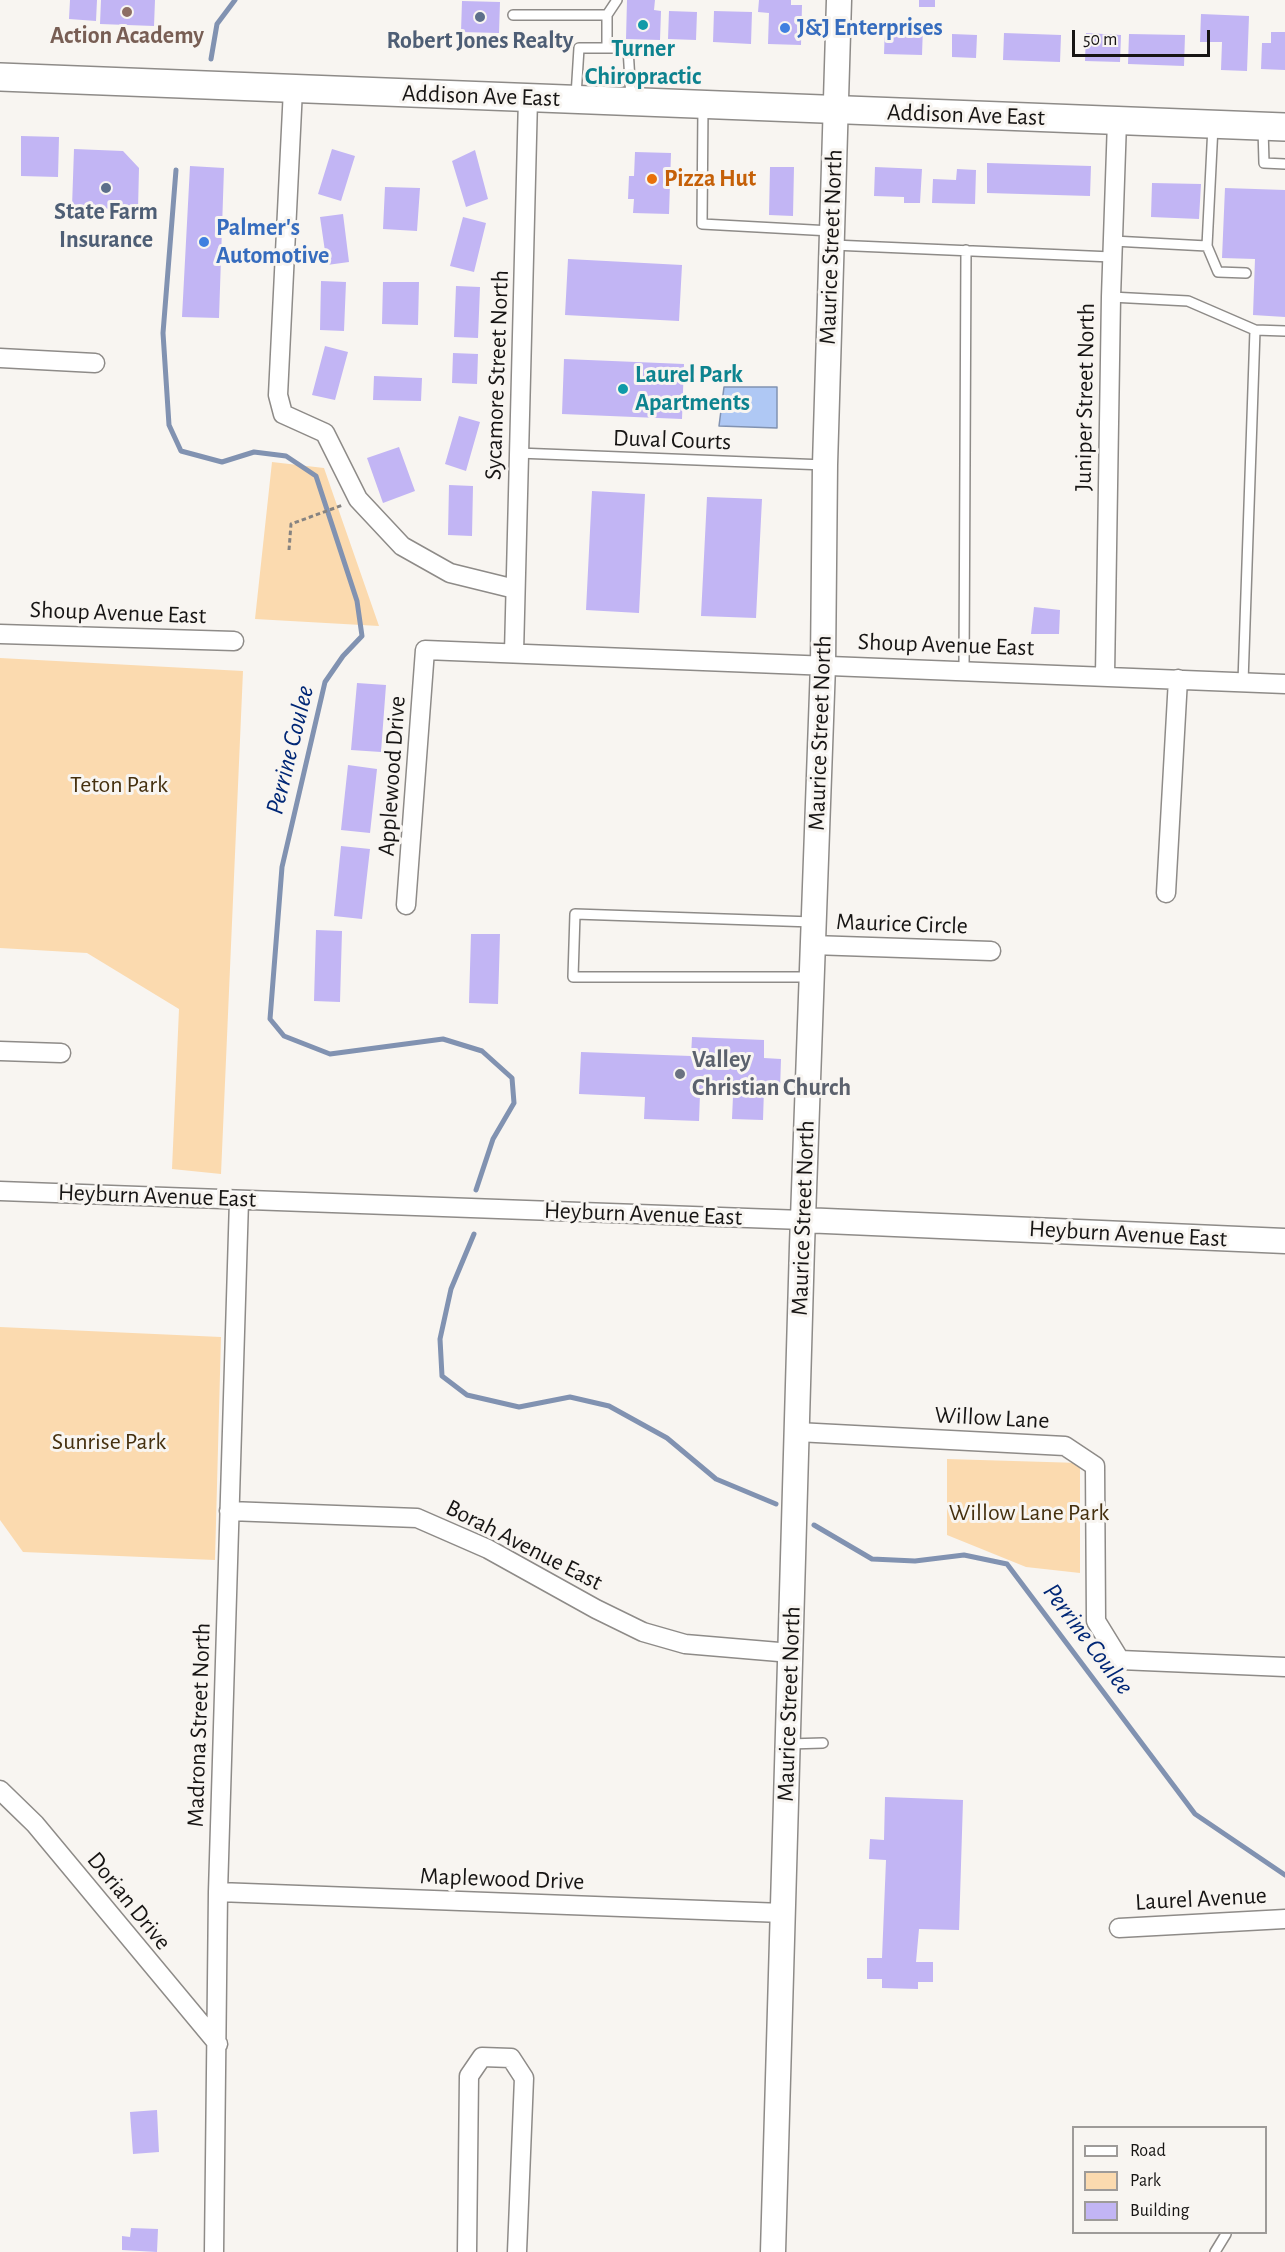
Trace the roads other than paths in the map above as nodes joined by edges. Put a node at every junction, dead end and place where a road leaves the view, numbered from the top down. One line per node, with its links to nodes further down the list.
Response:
1 (617, 0): 4 (lane)
2 (839, 0): 12 (street, Maurice Street North)
3 (513, 15): 4 (lane)
4 (607, 15): 5 (lane)
5 (608, 48): 9 (lane); 10 (lane)
6 (0, 77): 7 (main road, Addison Ave East)
7 (293, 89): 8 (main road, Addison Ave East); 29 (street)
8 (528, 98): 9 (main road, Addison Ave East); 27 (street, Sycamore Street North)
9 (576, 100): 10 (main road, Addison Ave East)
10 (631, 101): 11 (main road, Addison Ave East)
11 (704, 105): 12 (main road, Addison Ave East); 17 (lane)
12 (835, 111): 13 (main road, Addison Ave East); 17 (street, Maurice Street North)
13 (1117, 121): 14 (main road, Addison Ave East); 19 (street, Juniper Street North)
14 (1213, 124): 15 (main road, Addison Ave East); 18 (lane)
15 (1274, 126): 16 (lane)
16 (1285, 164)
17 (831, 238): 20 (lane); 28 (street, Maurice Street North)
18 (1207, 246): 19 (lane); 21 (lane)
19 (1112, 249): 20 (lane); 22 (street, Juniper Street North)
20 (966, 250): 35 (lane)
21 (1246, 273)
22 (1111, 297): 23 (lane); 36 (street, Juniper Street North)
23 (1255, 330): 24 (lane); 38 (lane)
24 (1285, 332)
25 (0, 358): 26 (street)
26 (95, 363)
27 (518, 453): 28 (lane, Duval Courts); 29 (street, Sycamore Street North)
28 (825, 465): 34 (street, Maurice Street North)
29 (515, 589): 33 (street, Sycamore Street North)
30 (0, 634): 31 (street, Shoup Avenue East)
31 (234, 640)
32 (426, 650): 33 (street, Shoup Avenue East); 41 (street, Applewood Drive)
33 (514, 653): 34 (street, Shoup Avenue East)
34 (823, 665): 35 (street, Shoup Avenue East); 42 (street, Maurice Street North)
35 (964, 670): 36 (street, Shoup Avenue East)
36 (1105, 675): 37 (street, Shoup Avenue East)
37 (1178, 679): 38 (street, Shoup Avenue East); 40 (street)
38 (1243, 682): 39 (street, Shoup Avenue East)
39 (1285, 684)
40 (1166, 893)
41 (406, 905)
42 (812, 933): 43 (street, Maurice Circle); 44 (street, Maurice Street North); 44 (lane)
43 (992, 951)
44 (811, 977): 49 (street, Maurice Street North)
45 (0, 1051): 46 (street)
46 (61, 1053)
47 (0, 1191): 48 (street, Heyburn Avenue East)
48 (238, 1200): 49 (street, Heyburn Avenue East); 52 (street, Madrona Street North)
49 (803, 1220): 50 (street, Heyburn Avenue East); 51 (street, Maurice Street North)
50 (1285, 1241)
51 (797, 1432): 53 (street, Maurice Street North); 54 (street, Willow Lane)
52 (230, 1511): 53 (street, Borah Avenue East); 58 (street, Madrona Street North)
53 (791, 1653): 56 (street, Maurice Street North)
54 (1285, 1667)
55 (823, 1743): 56 (lane)
56 (788, 1744): 59 (street, Maurice Street North)
57 (0, 1790): 62 (street, Dorian Drive)
58 (218, 1892): 59 (street, Maplewood Drive); 62 (street, Madrona Street North)
59 (783, 1913): 67 (street, Maurice Street North)
60 (1285, 1918): 61 (street, Laurel Avenue)
61 (1119, 1928)
62 (218, 2044): 64 (street, Madrona Street North)
63 (1226, 2234): 68 (lane)
64 (214, 2252)
65 (467, 2252): 66 (street)
66 (517, 2252)
67 (773, 2252)
68 (1215, 2252)

